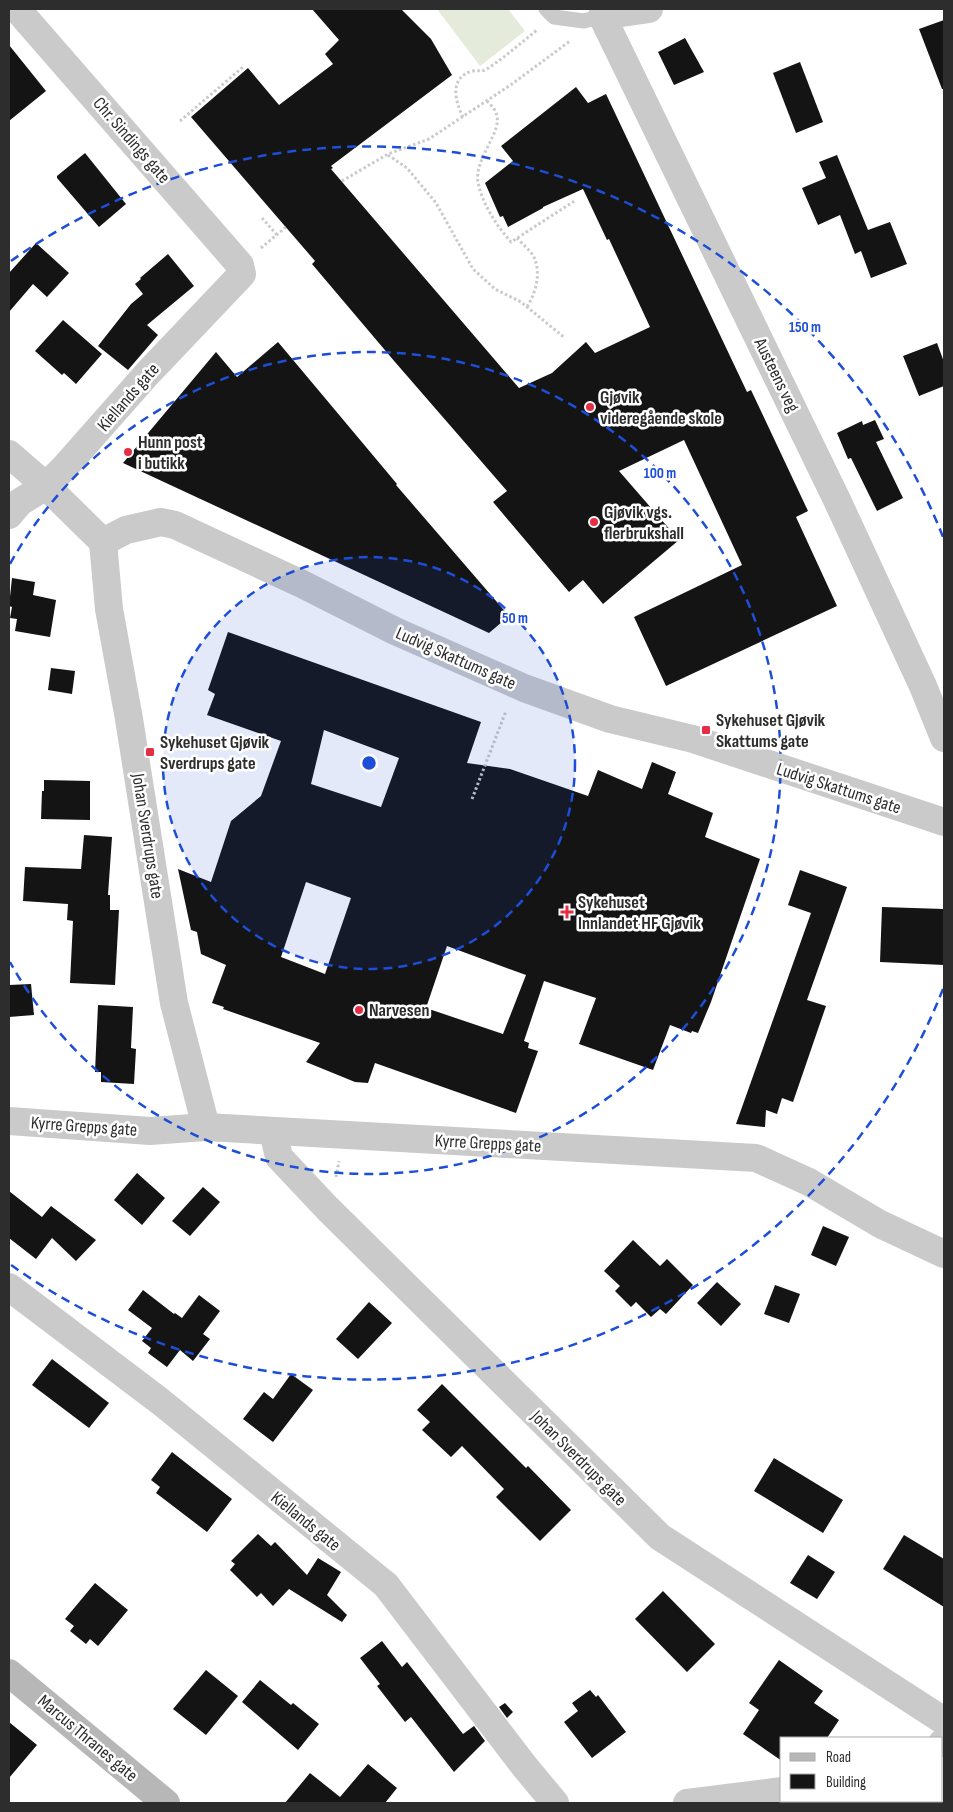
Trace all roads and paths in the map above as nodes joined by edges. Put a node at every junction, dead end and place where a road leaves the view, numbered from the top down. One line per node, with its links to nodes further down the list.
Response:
1 (17, 9): 15 (street, Chr. Sindings gate)
2 (649, 9): 4 (street)
3 (550, 13): 4 (lane); 7 (path)
4 (602, 16): 6 (path); 23 (street, Austeens veg)
5 (243, 67): 8 (path)
6 (487, 101): 7 (path); 14 (path)
7 (463, 117): 9 (path)
8 (180, 121)
9 (388, 154): 10 (path); 16 (path)
10 (342, 181)
11 (576, 200): 14 (path)
12 (262, 218): 13 (path)
13 (276, 235)
14 (517, 238): 16 (path)
15 (242, 274): 19 (street, Kiellands gate)
16 (527, 307): 17 (path)
17 (565, 338)
18 (9, 454): 19 (street)
19 (46, 486): 20 (street, Kiellands gate); 21 (street)
20 (9, 515)
21 (103, 542): 25 (street, Ludvig Skattums gate); 27 (street, Johan Sverdrups gate)
22 (509, 704): 24 (path)
23 (944, 738)
24 (472, 799)
25 (944, 822)
26 (9, 1121): 27 (street, Kyrre Grepps gate)
27 (206, 1127): 28 (street, Kyrre Grepps gate)
28 (273, 1131): 29 (street, Kyrre Grepps gate); 32 (street, Johan Sverdrups gate)
29 (944, 1254)
30 (9, 1287): 35 (street, Kiellands gate)
31 (9, 1673): 34 (main road, Marcus Thranes gate)
32 (944, 1721)
33 (780, 1791): 36 (street)
34 (166, 1803)
35 (555, 1803)
36 (687, 1803)

